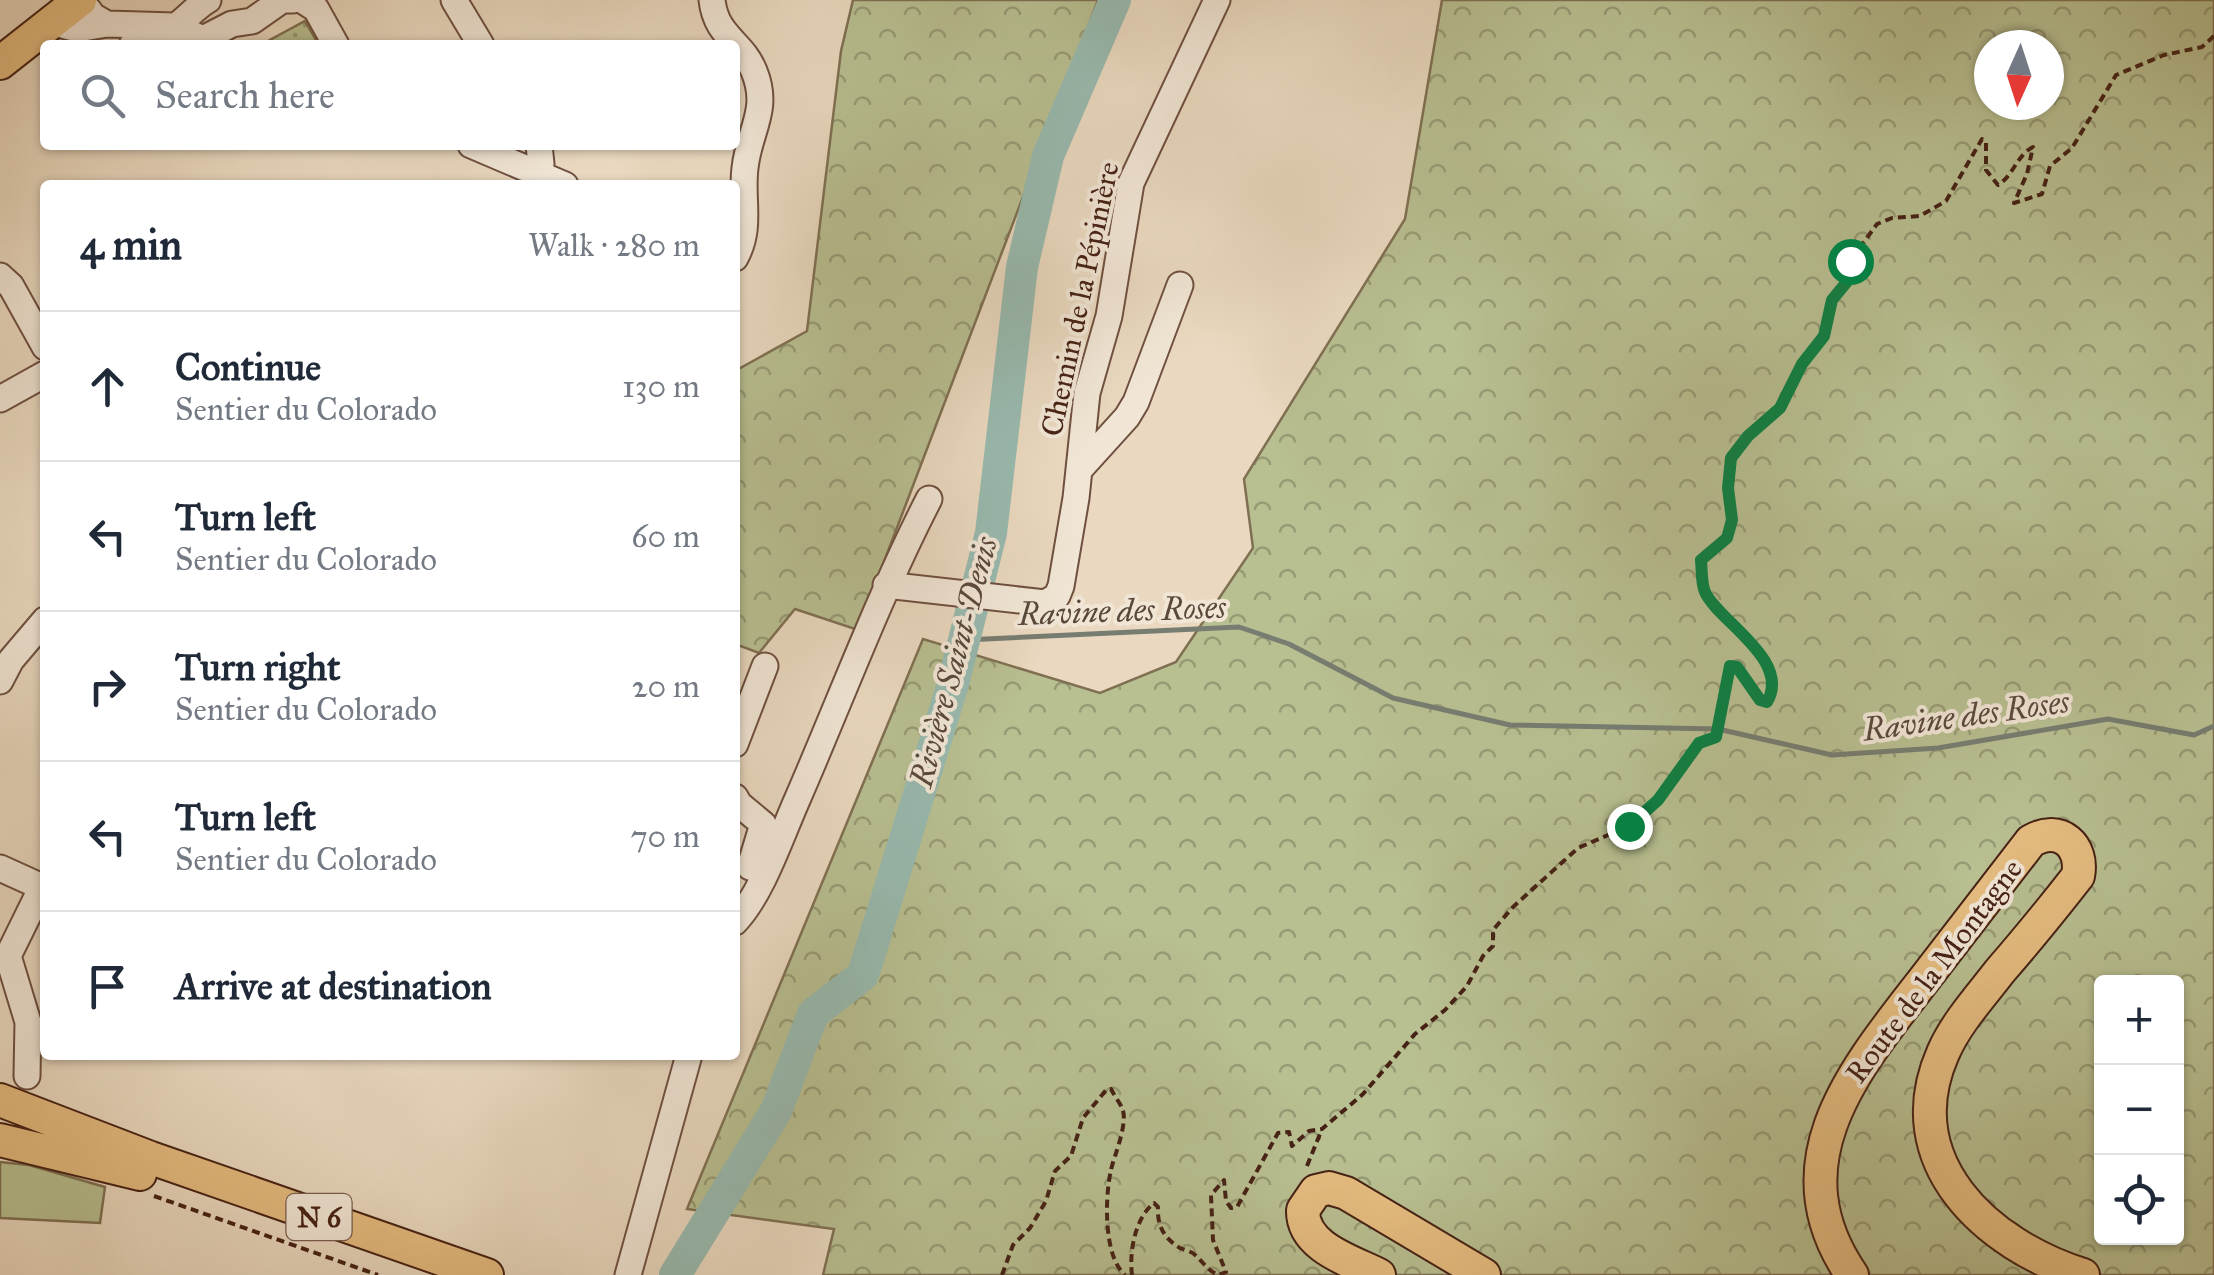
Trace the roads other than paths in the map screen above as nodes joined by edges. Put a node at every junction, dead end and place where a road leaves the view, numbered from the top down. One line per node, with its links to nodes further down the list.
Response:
1 (80, 0): 8 (main road); 9 (street)
2 (208, 0): 10 (street)
3 (292, 0): 10 (street)
4 (302, 0): 12 (street)
5 (454, 0): 13 (street)
6 (712, 0): 14 (street)
7 (1217, 0): 27 (street, Chemin de la Pépinière)
8 (52, 22): 9 (street); 16 (main road)
9 (108, 24): 10 (street)
10 (175, 26): 11 (street)
11 (137, 40)
12 (333, 40)
13 (478, 40)
14 (730, 40)
15 (740, 52): 21 (street)
16 (3, 53)
17 (482, 150): 19 (street)
18 (540, 150): 19 (street)
19 (538, 176): 20 (street)
20 (550, 180)
21 (740, 244)
22 (0, 276): 24 (street)
23 (1180, 285): 27 (street)
24 (40, 337)
25 (40, 377): 26 (street)
26 (0, 399)
27 (1080, 470): 29 (street, Chemin de la Pépinière)
28 (929, 499): 29 (street)
29 (891, 586): 39 (street)
30 (40, 626): 32 (street)
31 (766, 666): 33 (street)
32 (0, 681)
33 (740, 731)
34 (740, 803): 37 (street)
35 (0, 868): 36 (street)
36 (40, 886)
37 (740, 891)
38 (40, 896): 40 (street)
39 (740, 917)
40 (10, 988): 41 (street); 43 (street)
41 (40, 1002)
42 (688, 1060): 49 (street)
43 (27, 1076)
44 (0, 1100): 46 (main road, N 6)
45 (0, 1140): 46 (main road, N 6)
46 (145, 1175): 47 (main road, N 6); 48 (main road, N 6)
47 (428, 1275)
48 (488, 1275)
49 (628, 1275)
50 (1378, 1275): 51 (main road)
51 (1484, 1275)
52 (1852, 1275): 53 (main road, Route de la Montagne)
53 (2083, 1275)

